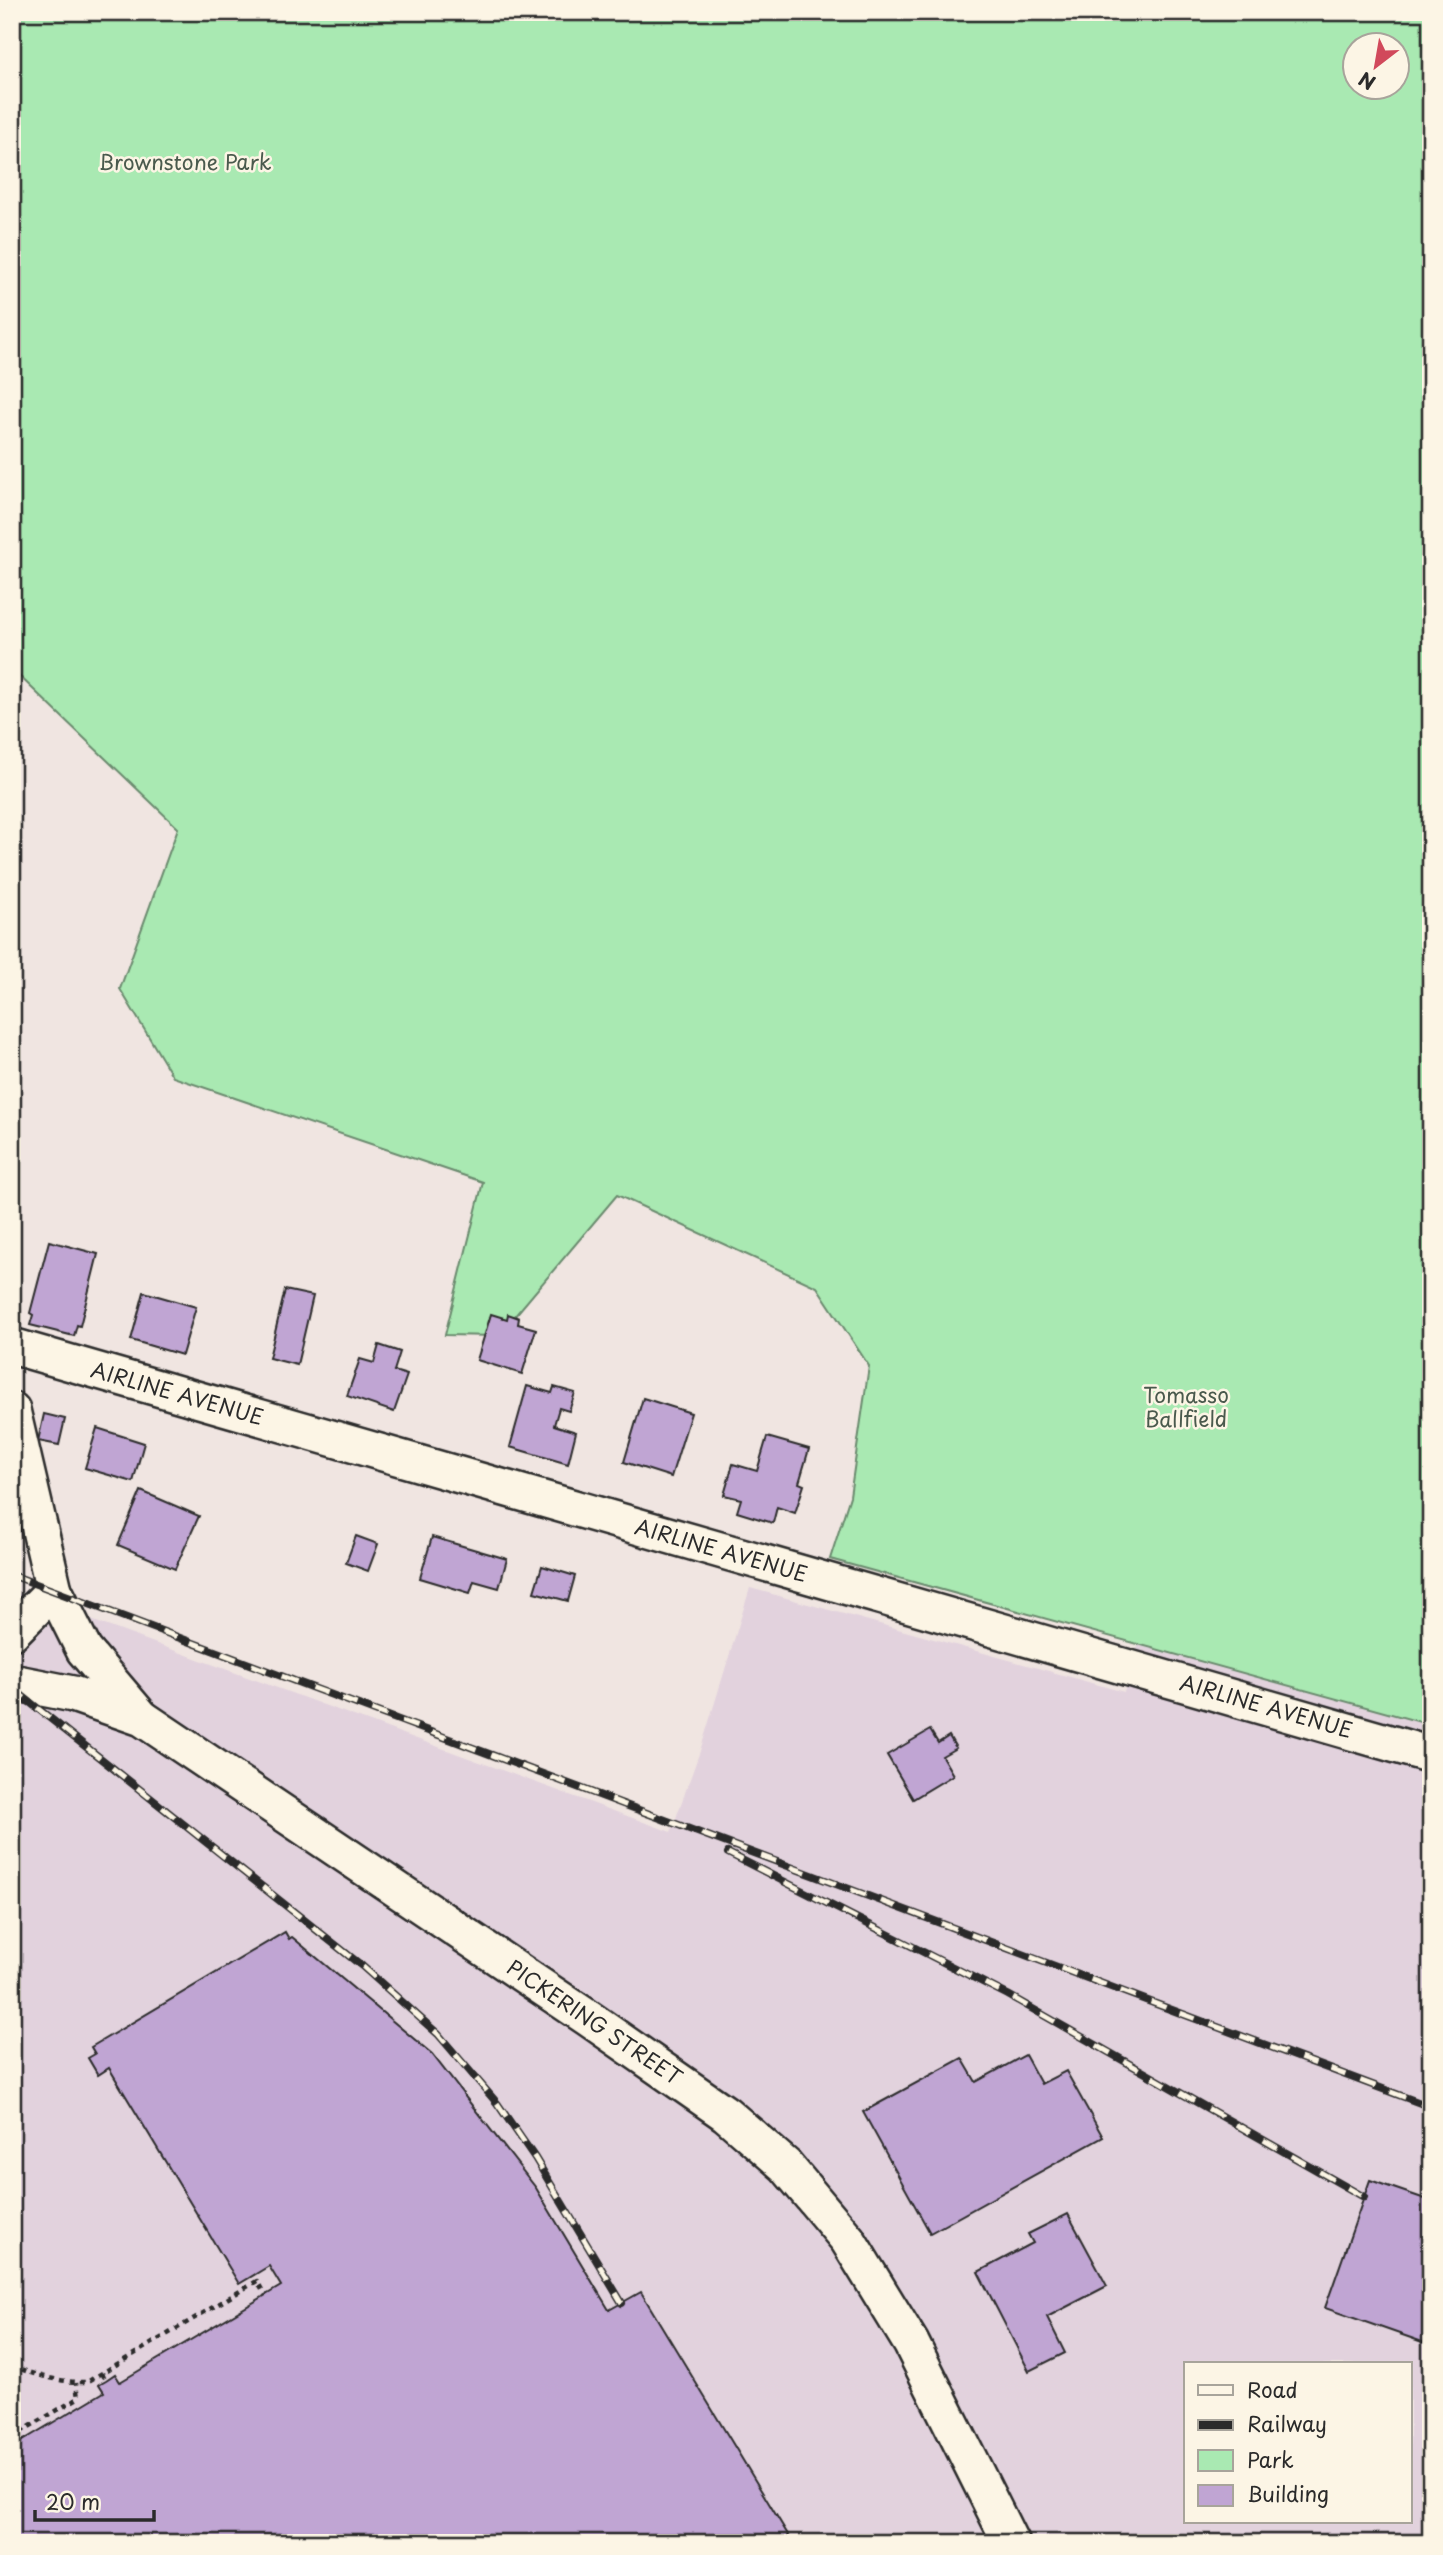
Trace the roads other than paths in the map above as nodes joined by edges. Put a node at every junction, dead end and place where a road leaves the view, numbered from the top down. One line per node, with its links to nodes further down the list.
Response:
1 (12, 1346): 7 (street, AIRLINE AVENUE)
2 (12, 1410): 3 (street)
3 (54, 1590): 4 (street); 6 (street)
4 (12, 1632)
5 (12, 1682): 6 (street, PICKERING STREET)
6 (142, 1718): 8 (street, PICKERING STREET)
7 (1431, 1755)
8 (1011, 2543)

